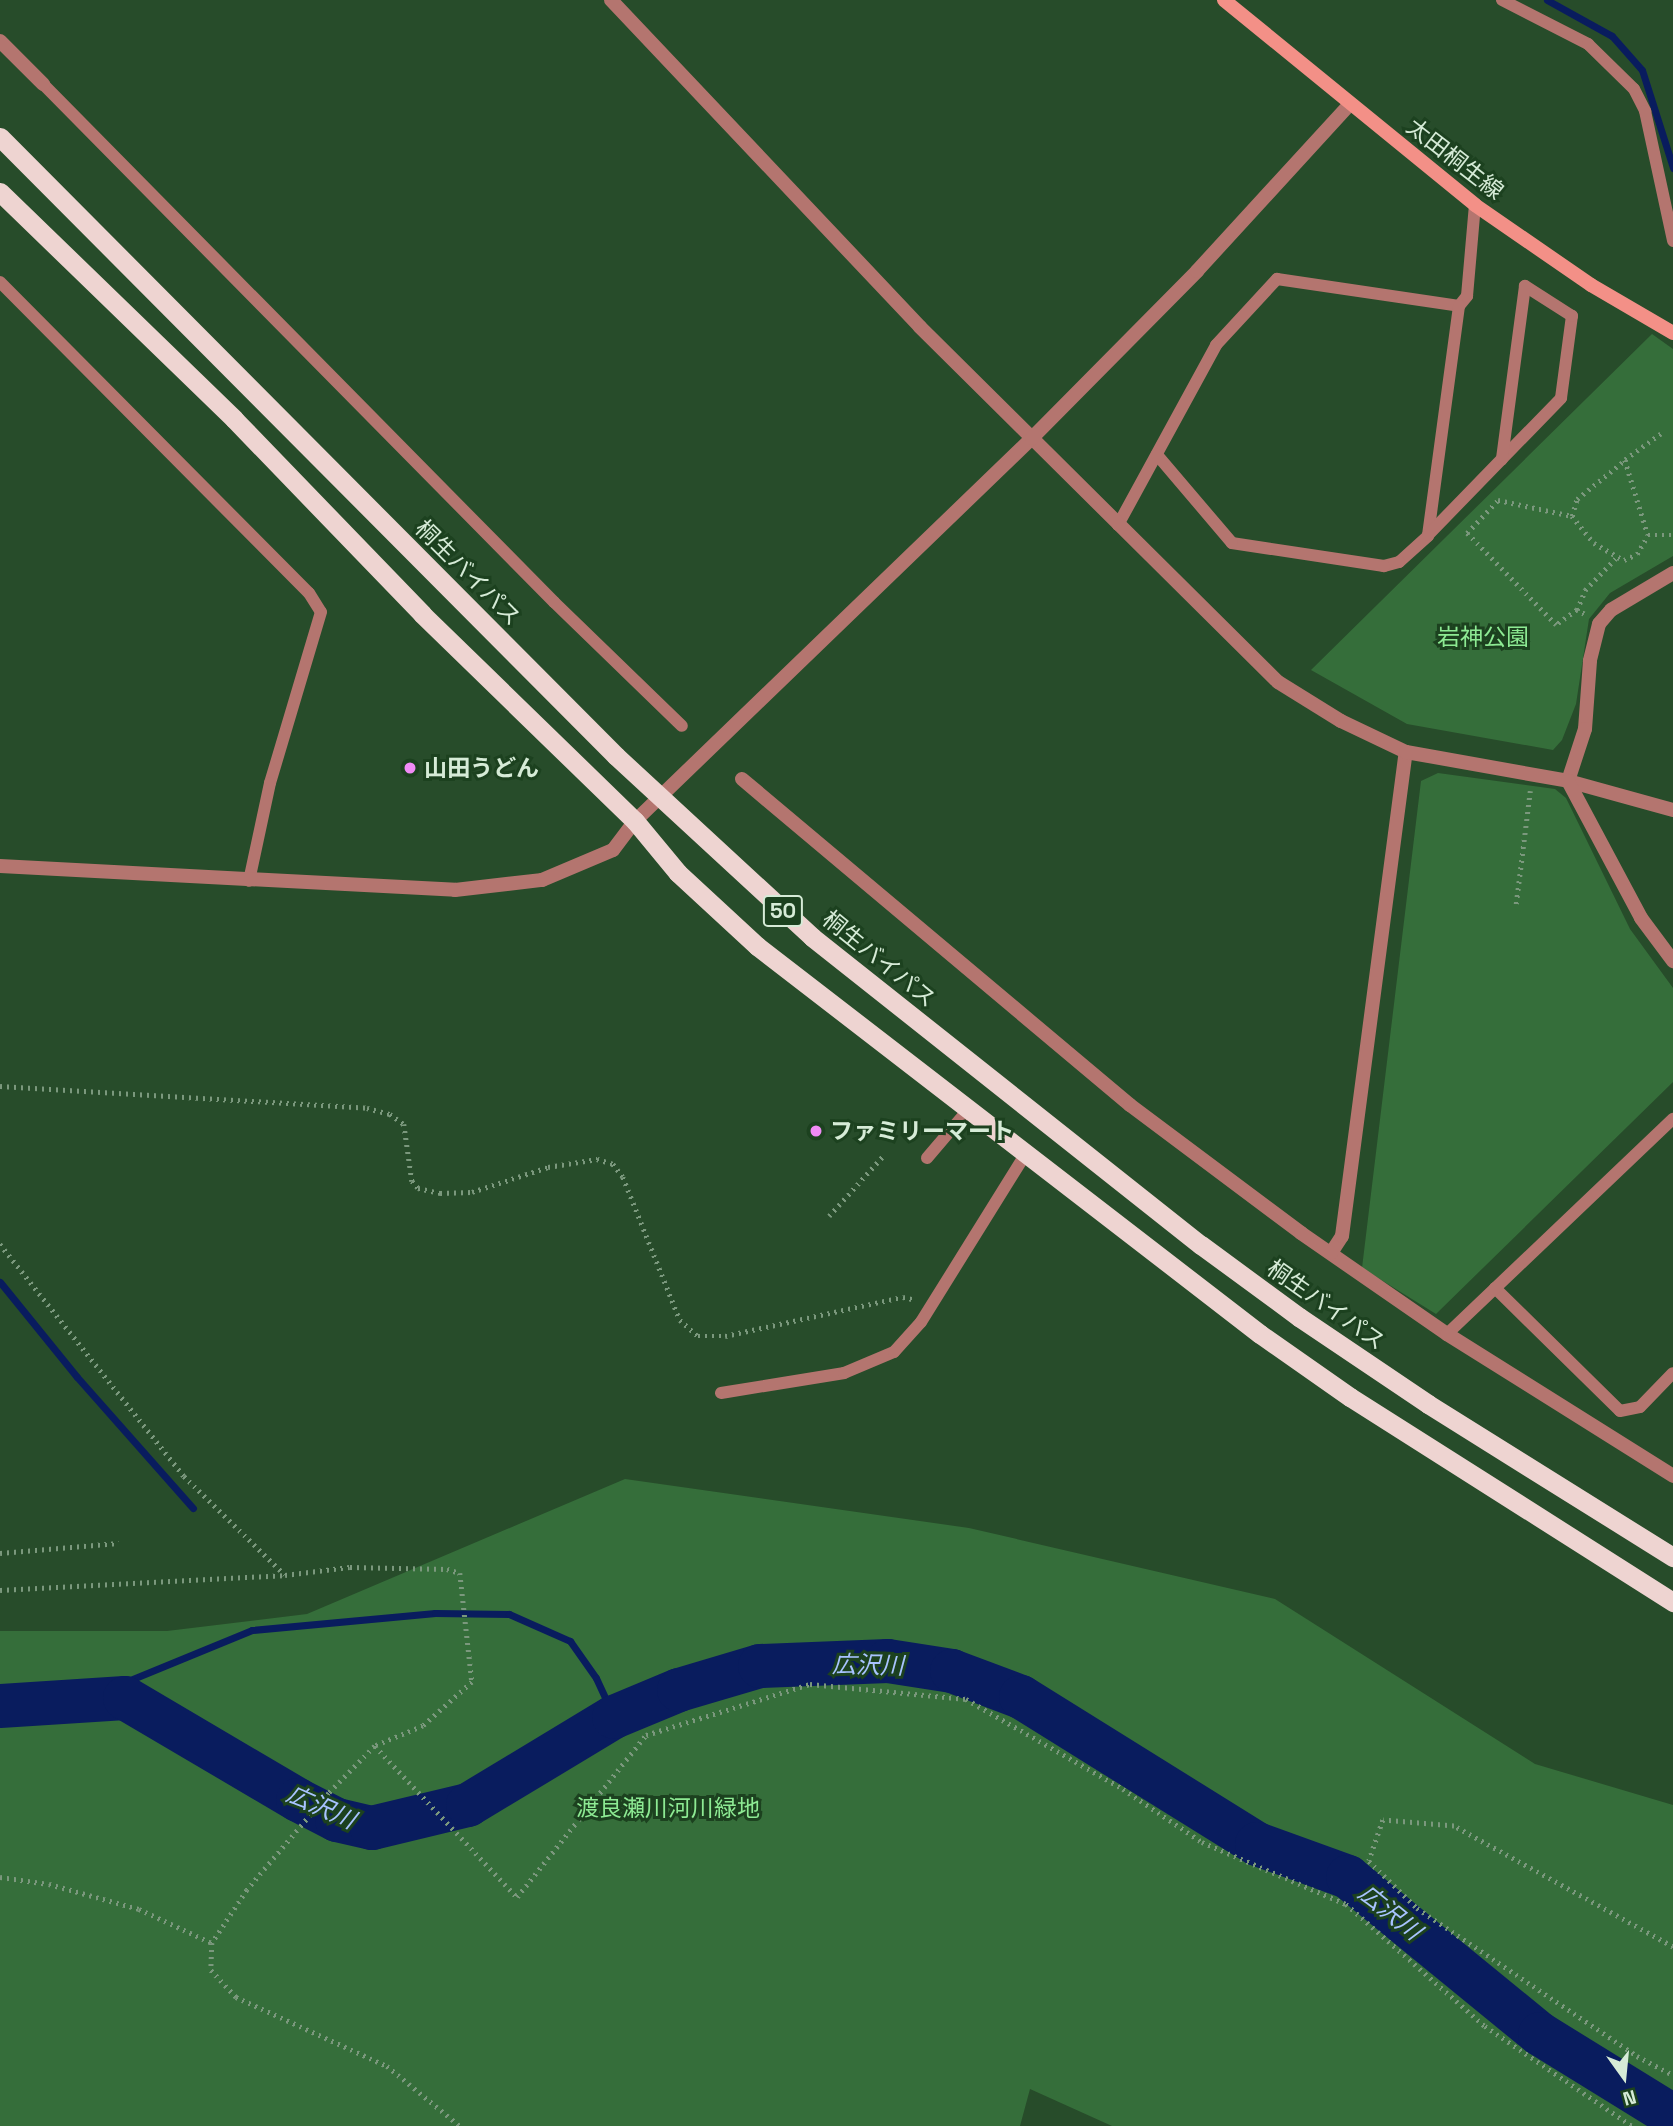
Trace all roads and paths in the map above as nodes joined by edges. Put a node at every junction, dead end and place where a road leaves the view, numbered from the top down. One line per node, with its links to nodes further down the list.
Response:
1 (611, 0): 15 (street)
2 (1224, 0): 6 (main road, 太田桐生線)
3 (1502, 0): 10 (lane)
4 (0, 41): 5 (street)
5 (43, 84): 28 (lane)
6 (1350, 104): 9 (main road, 太田桐生線); 15 (street)
7 (0, 138): 33 (highway, 桐生バイパス / 50)
8 (0, 192): 35 (highway, 50)
9 (1475, 205): 12 (lane); 13 (main road, 太田桐生線)
10 (1673, 241)
11 (0, 282): 37 (lane)
12 (1459, 306): 16 (lane); 23 (lane)
13 (1673, 333)
14 (1661, 434): 18 (path)
15 (1032, 438): 20 (street); 33 (street)
16 (1157, 455): 20 (lane); 23 (lane)
17 (1502, 459): 17 (lane); 23 (lane)
18 (1625, 460): 19 (path); 21 (path)
19 (1572, 516): 24 (path); 26 (path)
20 (1118, 526): 29 (street)
21 (1648, 535): 22 (path); 24 (path)
22 (1673, 535)
23 (1428, 536)
24 (1616, 558): 26 (path)
25 (1673, 573): 27 (street)
26 (1577, 610): 27 (path)
27 (1598, 624): 32 (street)
28 (682, 726)
29 (1406, 752): 30 (street); 48 (street)
30 (1532, 776): 32 (street); 38 (path)
31 (743, 779): 48 (street)
32 (1568, 781): 34 (street); 39 (street)
33 (662, 797): 35 (street); 57 (highway, 桐生バイパス / 50)
34 (1673, 810)
35 (635, 821): 37 (street); 41 (highway, 50)
36 (0, 866): 37 (street)
37 (249, 881)
38 (1516, 904)
39 (1673, 961)
40 (0, 1086): 50 (path)
41 (967, 1111): 44 (highway, 50); 45 (lane)
42 (1673, 1119): 49 (lane)
43 (884, 1155): 46 (path)
44 (1025, 1155): 50 (lane); 60 (highway, 50)
45 (927, 1157)
46 (829, 1216)
47 (0, 1244): 58 (path)
48 (1331, 1253): 51 (street)
49 (1496, 1288): 51 (lane); 52 (lane)
50 (930, 1302): 53 (lane)
51 (1447, 1334): 54 (street)
52 (1673, 1373)
53 (721, 1393)
54 (1673, 1476)
55 (119, 1543): 56 (path)
56 (0, 1553)
57 (1673, 1557)
58 (285, 1575): 59 (path); 61 (path)
59 (0, 1590)
60 (1673, 1602)
61 (375, 1746): 63 (path); 67 (path)
62 (0, 1877): 63 (path)
63 (212, 1943): 66 (path)
64 (1673, 1947): 65 (path)
65 (1673, 2075)
66 (460, 2126)
67 (1632, 2126)

